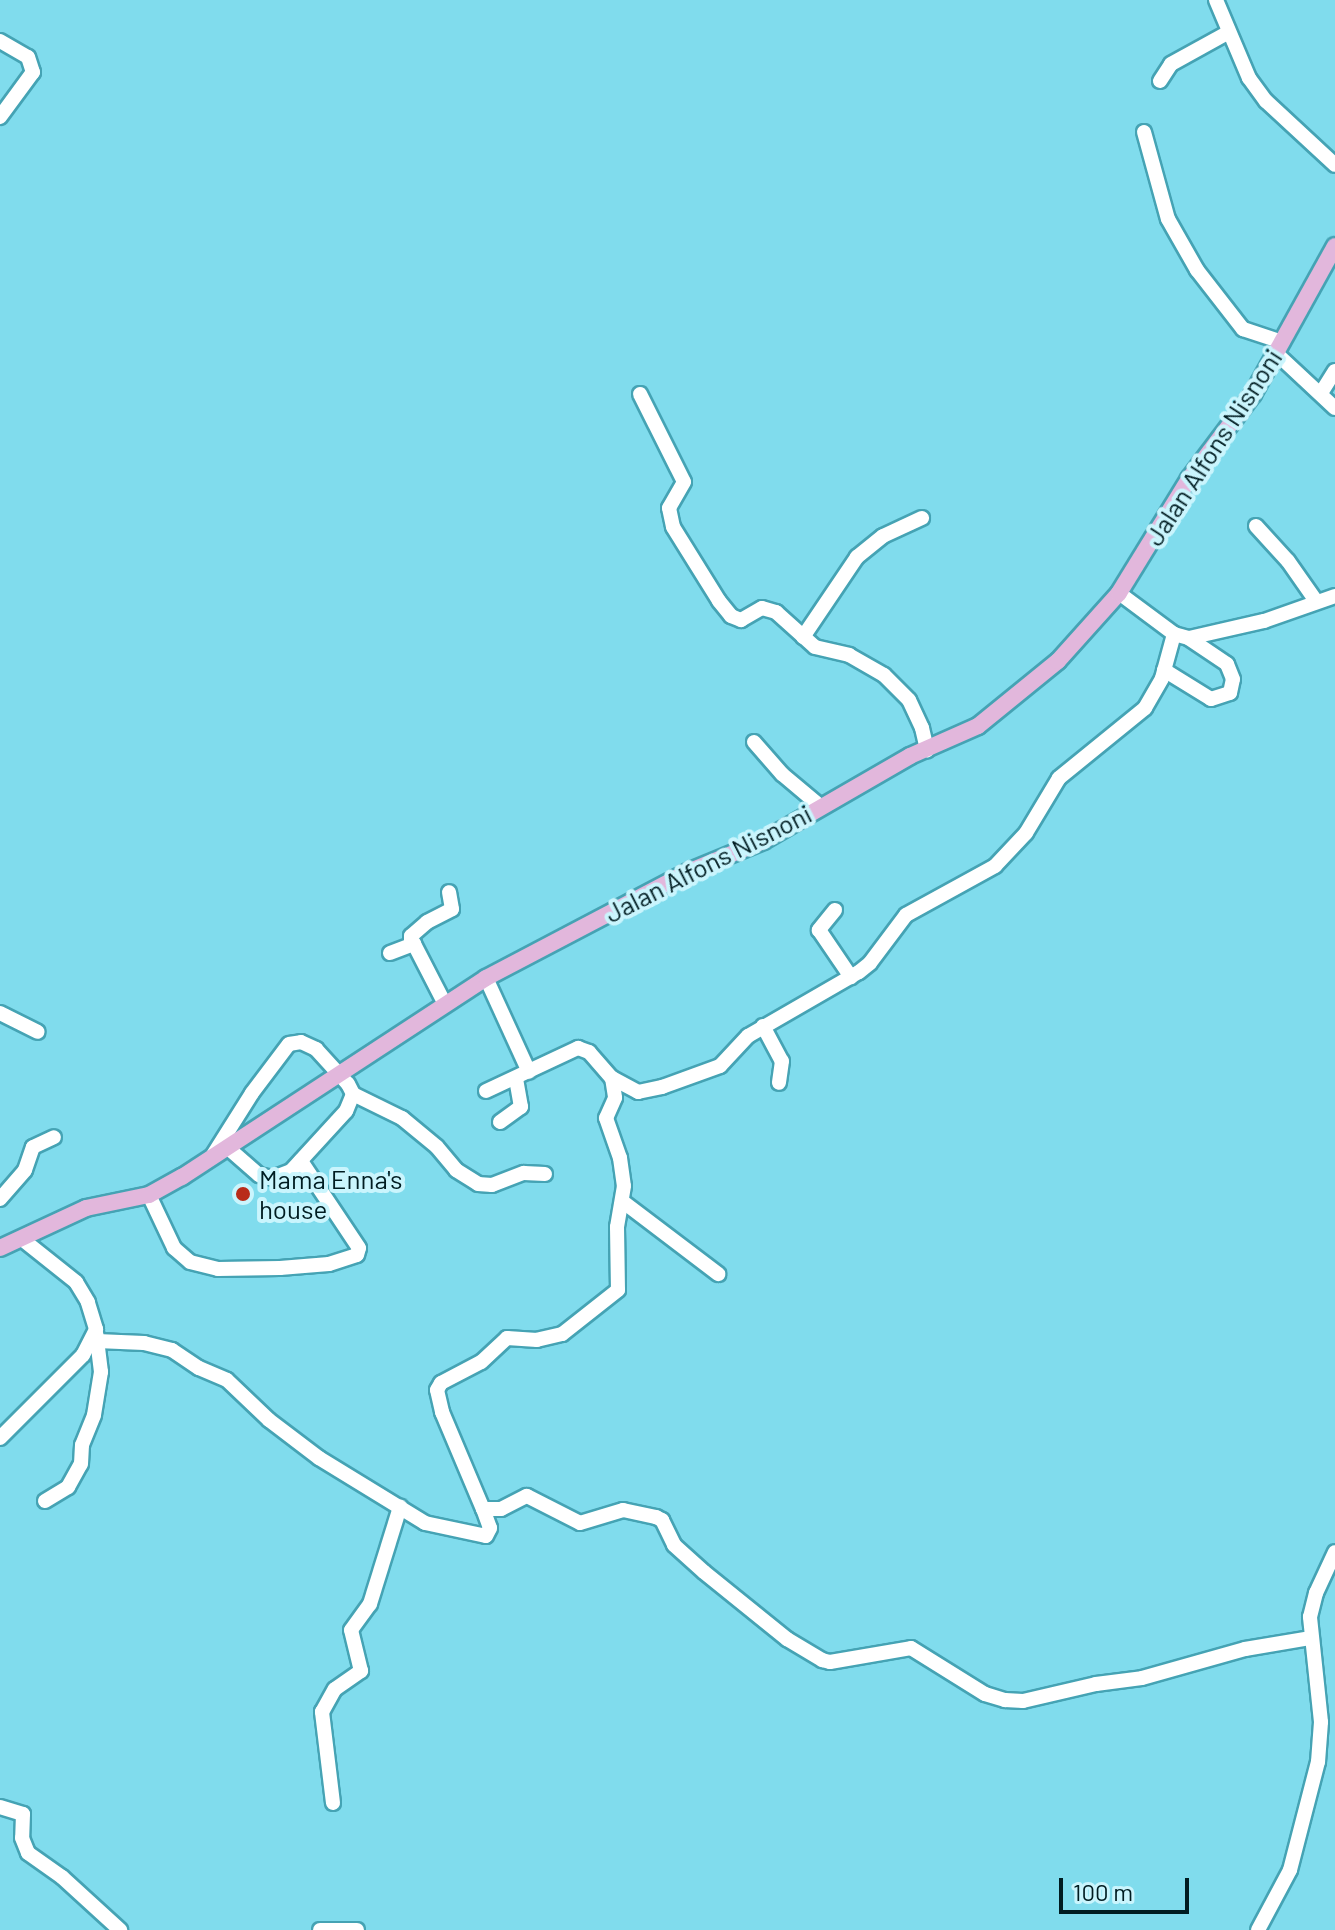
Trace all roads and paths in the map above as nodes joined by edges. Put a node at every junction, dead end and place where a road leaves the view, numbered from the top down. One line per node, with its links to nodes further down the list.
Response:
1 (1216, 0): 2 (street)
2 (1229, 32): 4 (street); 7 (street)
3 (0, 41): 5 (street)
4 (1160, 81)
5 (0, 117)
6 (1144, 132): 9 (street)
7 (1335, 165)
8 (1333, 255): 9 (main road, Jalan Alfons Nisnoni)
9 (1280, 348): 11 (street); 16 (main road, Jalan Alfons Nisnoni)
10 (1335, 371): 11 (street)
11 (1321, 393): 13 (street)
12 (640, 394): 20 (street)
13 (1335, 408)
14 (922, 518): 20 (street)
15 (1256, 526): 18 (street)
16 (1119, 593): 19 (street); 24 (main road, Jalan Alfons Nisnoni)
17 (1335, 596): 18 (street)
18 (1316, 601): 21 (street)
19 (1174, 634): 21 (street); 22 (street)
20 (803, 637): 24 (street)
21 (1189, 638): 22 (street)
22 (1164, 670): 30 (street)
23 (754, 742): 25 (street)
24 (927, 750): 25 (main road, Jalan Alfons Nisnoni)
25 (820, 806): 31 (main road, Jalan Alfons Nisnoni)
26 (449, 892): 28 (street)
27 (835, 910): 30 (street)
28 (411, 942): 29 (street); 32 (street)
29 (390, 953)
30 (851, 977): 34 (street)
31 (486, 978): 32 (main road, Jalan Alfons Nisnoni); 37 (street)
32 (445, 1004): 36 (main road, Jalan Alfons Nisnoni)
33 (0, 1013): 35 (street)
34 (763, 1026): 38 (street); 39 (street)
35 (38, 1032)
36 (340, 1075): 41 (street); 44 (main road, Jalan Alfons Nisnoni); 45 (street)
37 (523, 1075): 38 (street); 40 (street); 42 (street)
38 (612, 1078): 50 (street)
39 (779, 1083)
40 (486, 1091)
41 (353, 1094): 46 (street); 47 (street)
42 (500, 1122)
43 (54, 1137): 49 (street)
44 (228, 1148): 45 (main road, Jalan Alfons Nisnoni); 46 (street)
45 (211, 1159): 48 (main road, Jalan Alfons Nisnoni)
46 (301, 1161): 48 (street)
47 (545, 1174)
48 (149, 1195): 51 (main road, Jalan Alfons Nisnoni)
49 (0, 1199)
50 (622, 1201): 53 (street); 58 (street)
51 (22, 1239): 52 (main road, Jalan Alfons Nisnoni); 54 (street)
52 (0, 1248)
53 (718, 1274)
54 (96, 1335): 55 (street); 56 (street); 57 (street)
55 (0, 1438)
56 (45, 1501)
57 (400, 1507): 58 (street); 61 (street)
58 (483, 1509): 60 (street)
59 (1335, 1552): 60 (street)
60 (1311, 1638): 66 (street)
61 (333, 1803)
62 (0, 1807): 64 (street)
63 (327, 1929): 65 (street)
64 (120, 1930)
65 (357, 1930)
66 (1258, 1930)

